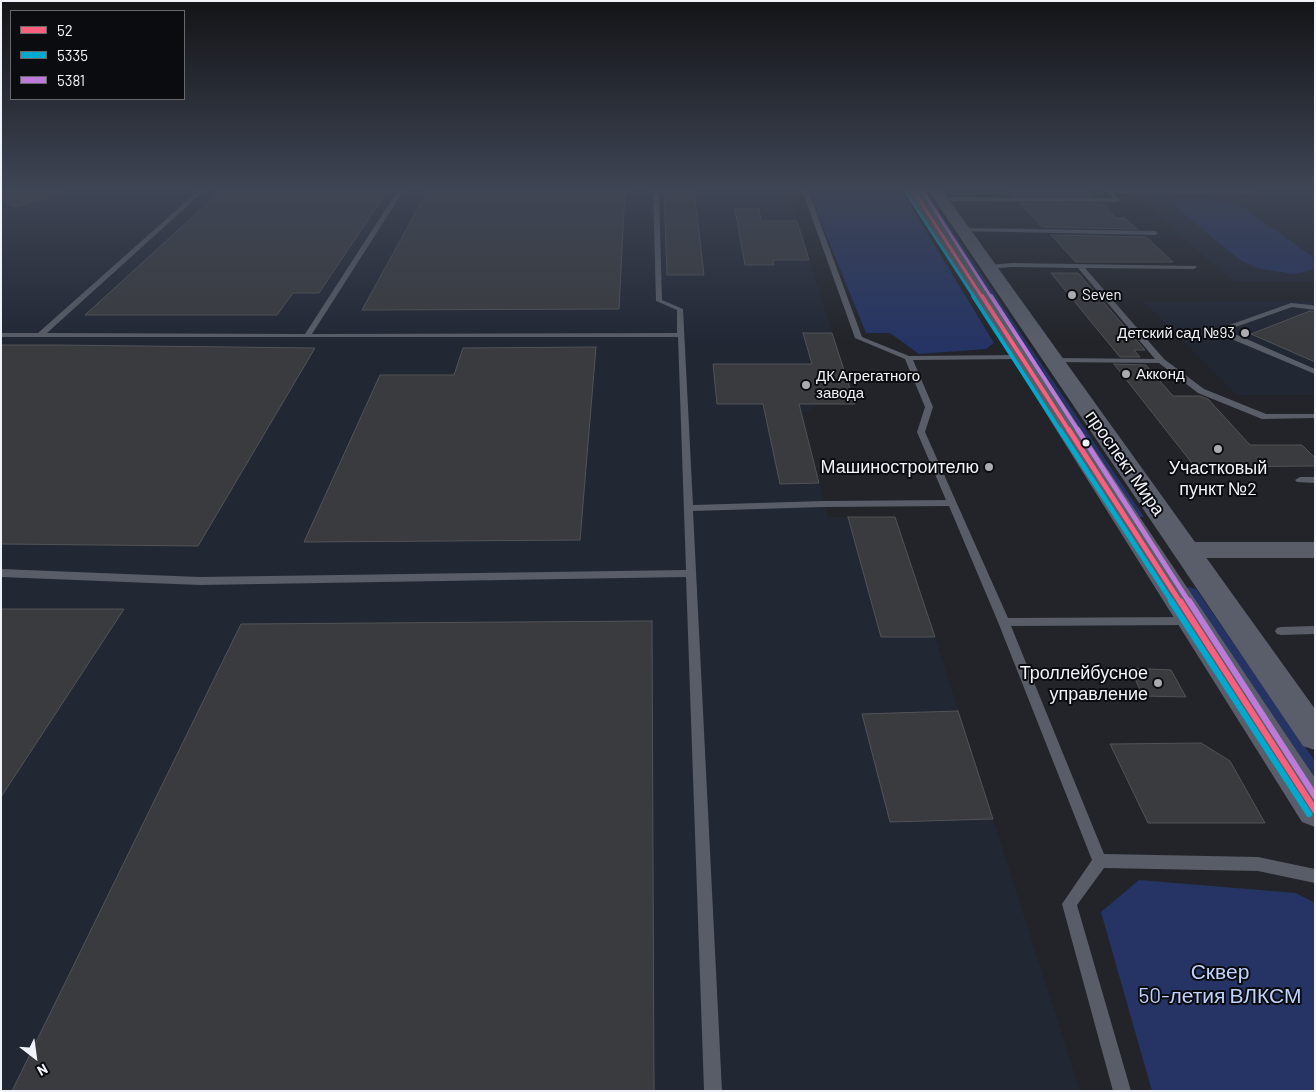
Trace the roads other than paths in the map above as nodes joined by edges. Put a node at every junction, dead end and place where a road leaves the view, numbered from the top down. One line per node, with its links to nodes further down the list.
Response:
1 (145, 241): 13 (lane)
2 (369, 241): 14 (lane)
3 (657, 241): 11 (lane)
4 (824, 241): 16 (lane)
5 (946, 241): 15 (main road, проспект Мира)
6 (971, 241): 7 (main road, проспект Мира)
7 (990, 267): 8 (lane); 17 (main road, проспект Мира)
8 (1081, 267): 9 (lane); 18 (lane)
9 (1194, 267)
10 (1315, 308): 19 (lane)
11 (680, 334): 14 (lane); 24 (lane)
12 (1, 335): 13 (lane)
13 (40, 335): 14 (lane)
14 (307, 336)
15 (1021, 357): 16 (lane); 26 (main road, проспект Мира)
16 (908, 358): 23 (lane)
17 (1054, 360): 18 (lane); 27 (main road, проспект Мира)
18 (1161, 361): 20 (lane)
19 (1315, 372)
20 (1315, 416)
21 (1300, 480): 22 (lane)
22 (1315, 480)
23 (952, 503): 24 (lane); 32 (lane)
24 (688, 508): 30 (lane)
25 (1315, 550): 27 (street)
26 (1150, 557): 27 (main road); 31 (main road, проспект Мира)
27 (1190, 558): 28 (street); 35 (main road, проспект Мира)
28 (1315, 566)
29 (1, 573): 30 (lane)
30 (692, 573): 39 (lane)
31 (1191, 620): 32 (lane); 36 (main road, проспект Мира)
32 (1004, 622): 37 (lane)
33 (1315, 630): 34 (lane)
34 (1281, 631)
35 (1315, 736)
36 (1315, 810)
37 (1100, 861): 38 (lane); 40 (lane)
38 (1315, 876)
39 (713, 1091)
40 (1122, 1091)

